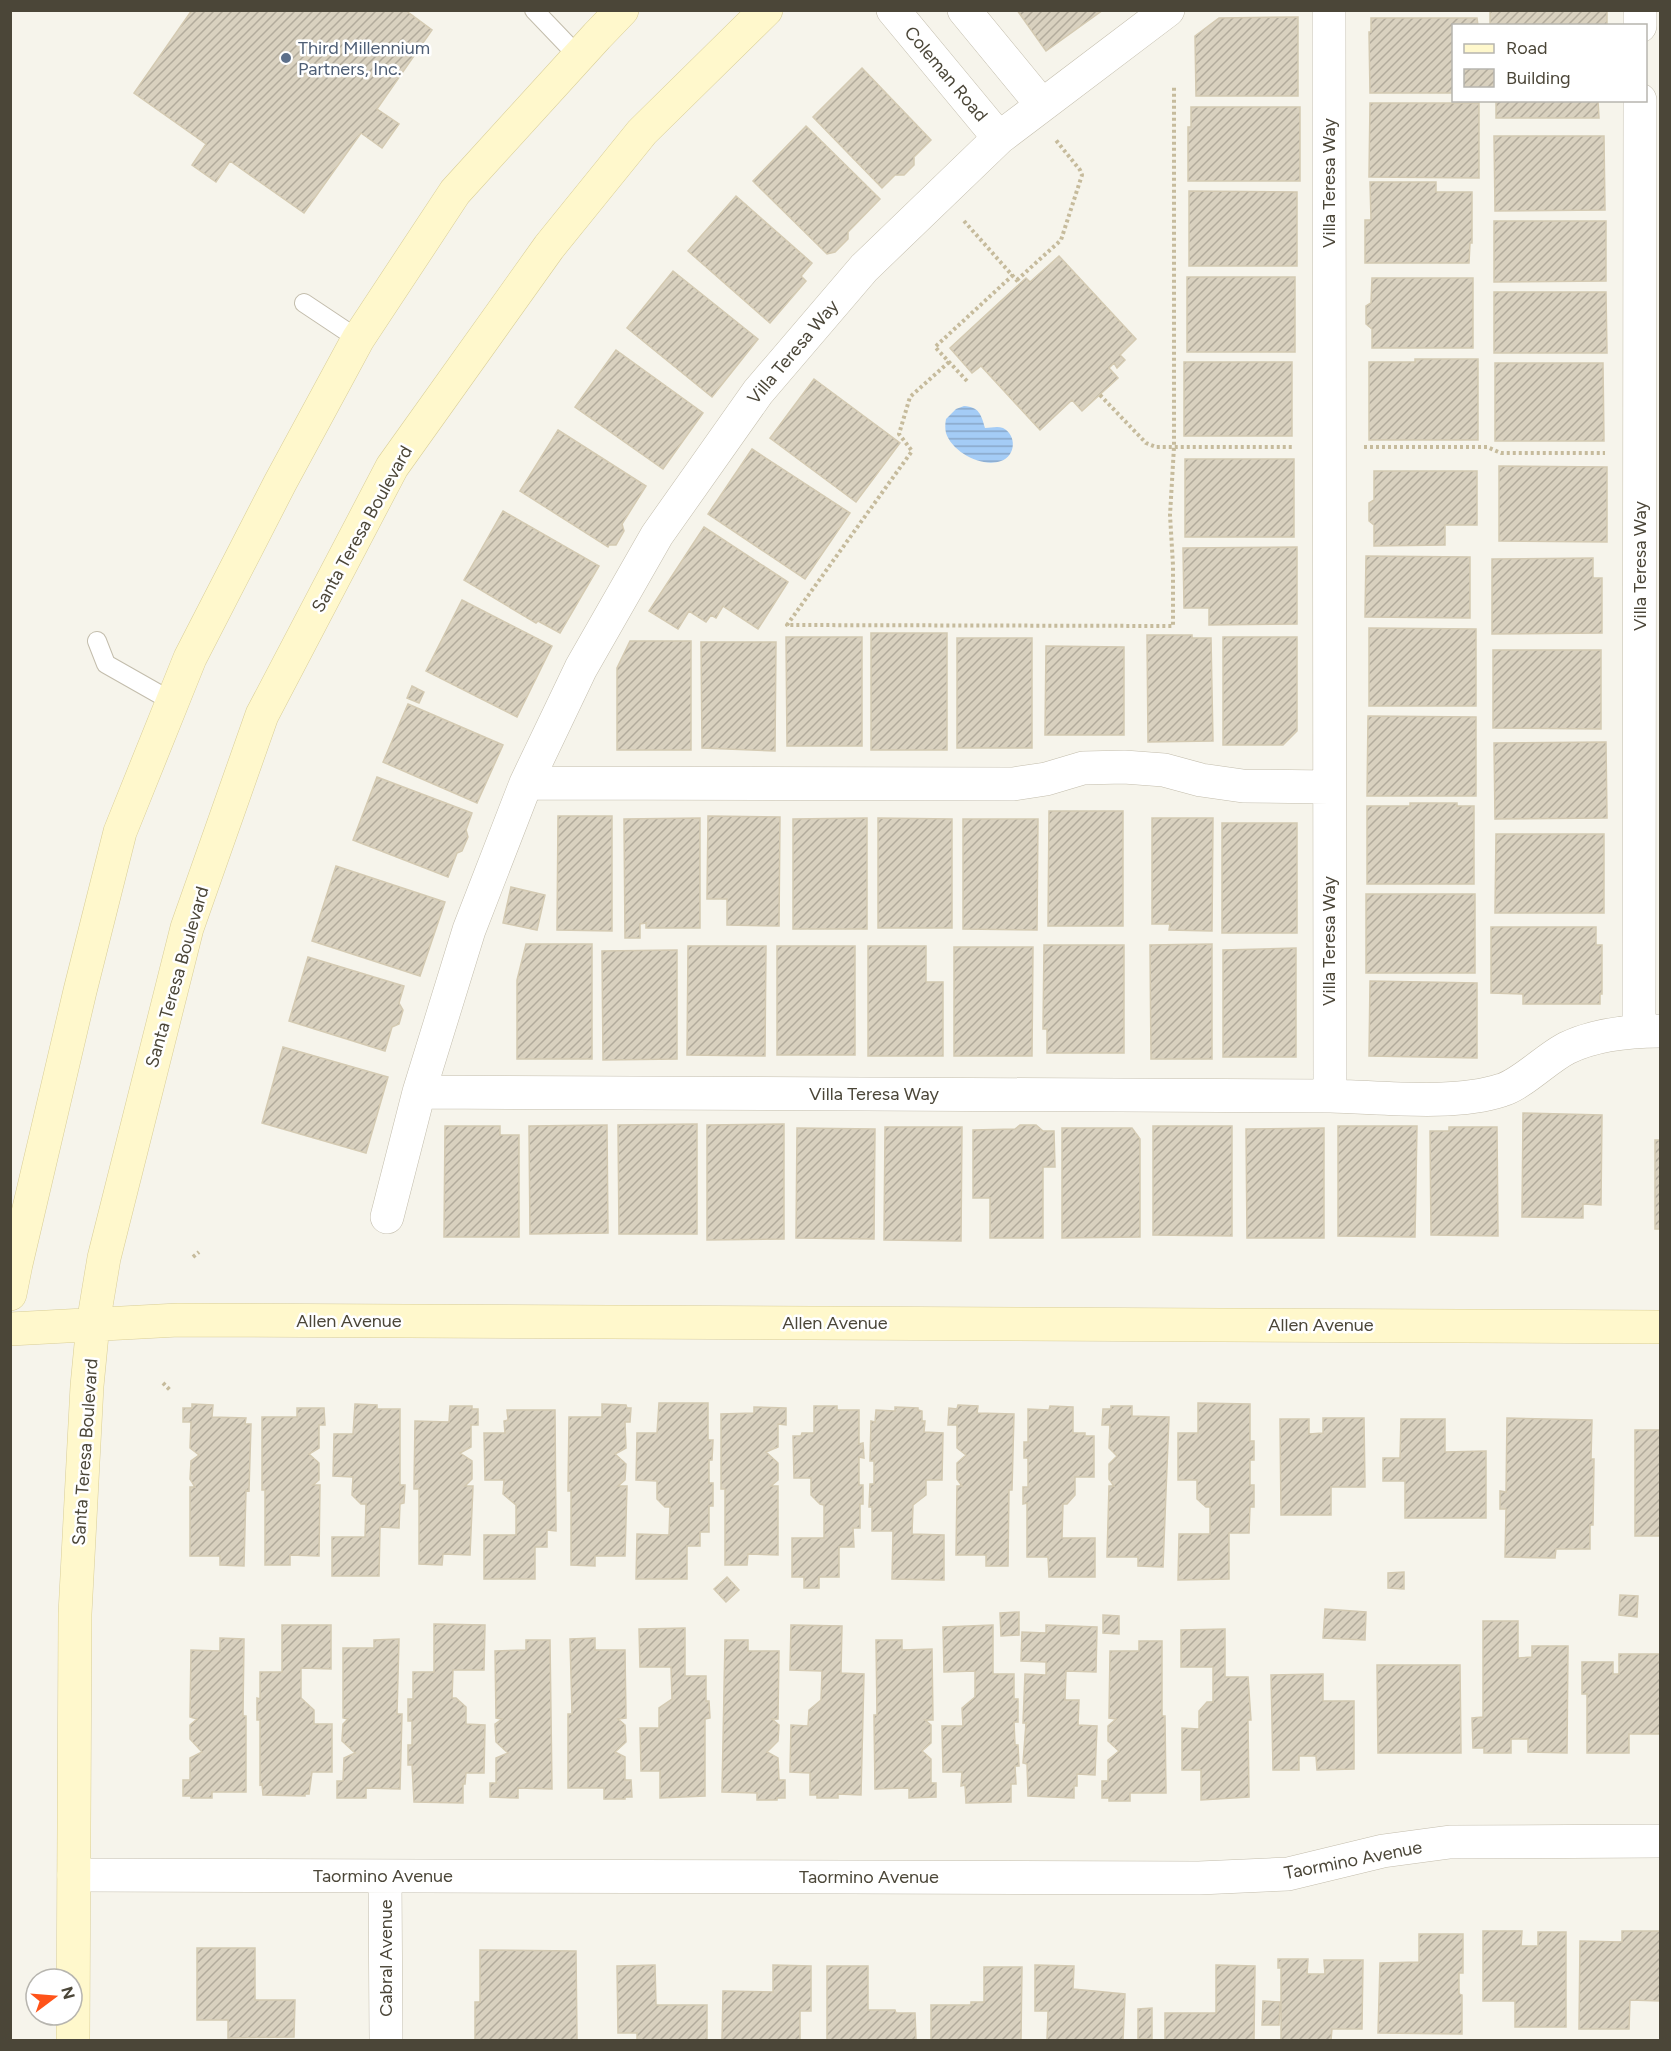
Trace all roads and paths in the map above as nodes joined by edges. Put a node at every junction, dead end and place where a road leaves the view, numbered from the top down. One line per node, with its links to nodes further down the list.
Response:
1 (534, 10): 8 (lane)
2 (622, 10): 8 (main road)
3 (765, 10): 30 (main road, Santa Teresa Boulevard)
4 (893, 10): 12 (street, Coleman Road)
5 (964, 10): 11 (street)
6 (1168, 10): 11 (street, Villa Teresa Way)
7 (1329, 10): 22 (street, Villa Teresa Way)
8 (595, 34): 16 (main road)
9 (1174, 86): 17 (path)
10 (1640, 102): 23 (street, Villa Teresa Way)
11 (1037, 109): 12 (street, Villa Teresa Way); 14 (path)
12 (999, 138): 21 (street, Villa Teresa Way)
13 (959, 216): 14 (path)
14 (1013, 275): 17 (path)
15 (304, 303): 16 (lane)
16 (358, 339): 20 (main road)
17 (949, 362): 18 (path)
18 (967, 381)
19 (97, 641): 20 (lane)
20 (173, 702): 29 (main road)
21 (526, 783): 22 (street); 24 (street, Villa Teresa Way)
22 (1329, 787): 25 (street, Villa Teresa Way)
23 (1650, 1031): 25 (street, Villa Teresa Way)
24 (419, 1092): 25 (street, Villa Teresa Way); 26 (street, Villa Teresa Way)
25 (1330, 1096)
26 (387, 1217)
27 (199, 1252): 28 (path)
28 (193, 1257)
29 (10, 1294)
30 (93, 1324): 31 (main road, Allen Avenue); 32 (main road, Allen Avenue); 36 (main road, Santa Teresa Boulevard)
31 (1660, 1327)
32 (10, 1329)
33 (163, 1383): 34 (path)
34 (170, 1390)
35 (1660, 1841): 37 (street, Taormino Avenue)
36 (74, 1875): 37 (street, Taormino Avenue); 38 (main road, Santa Teresa Boulevard)
37 (386, 1876): 39 (street, Cabral Avenue)
38 (73, 2040)
39 (386, 2040)

